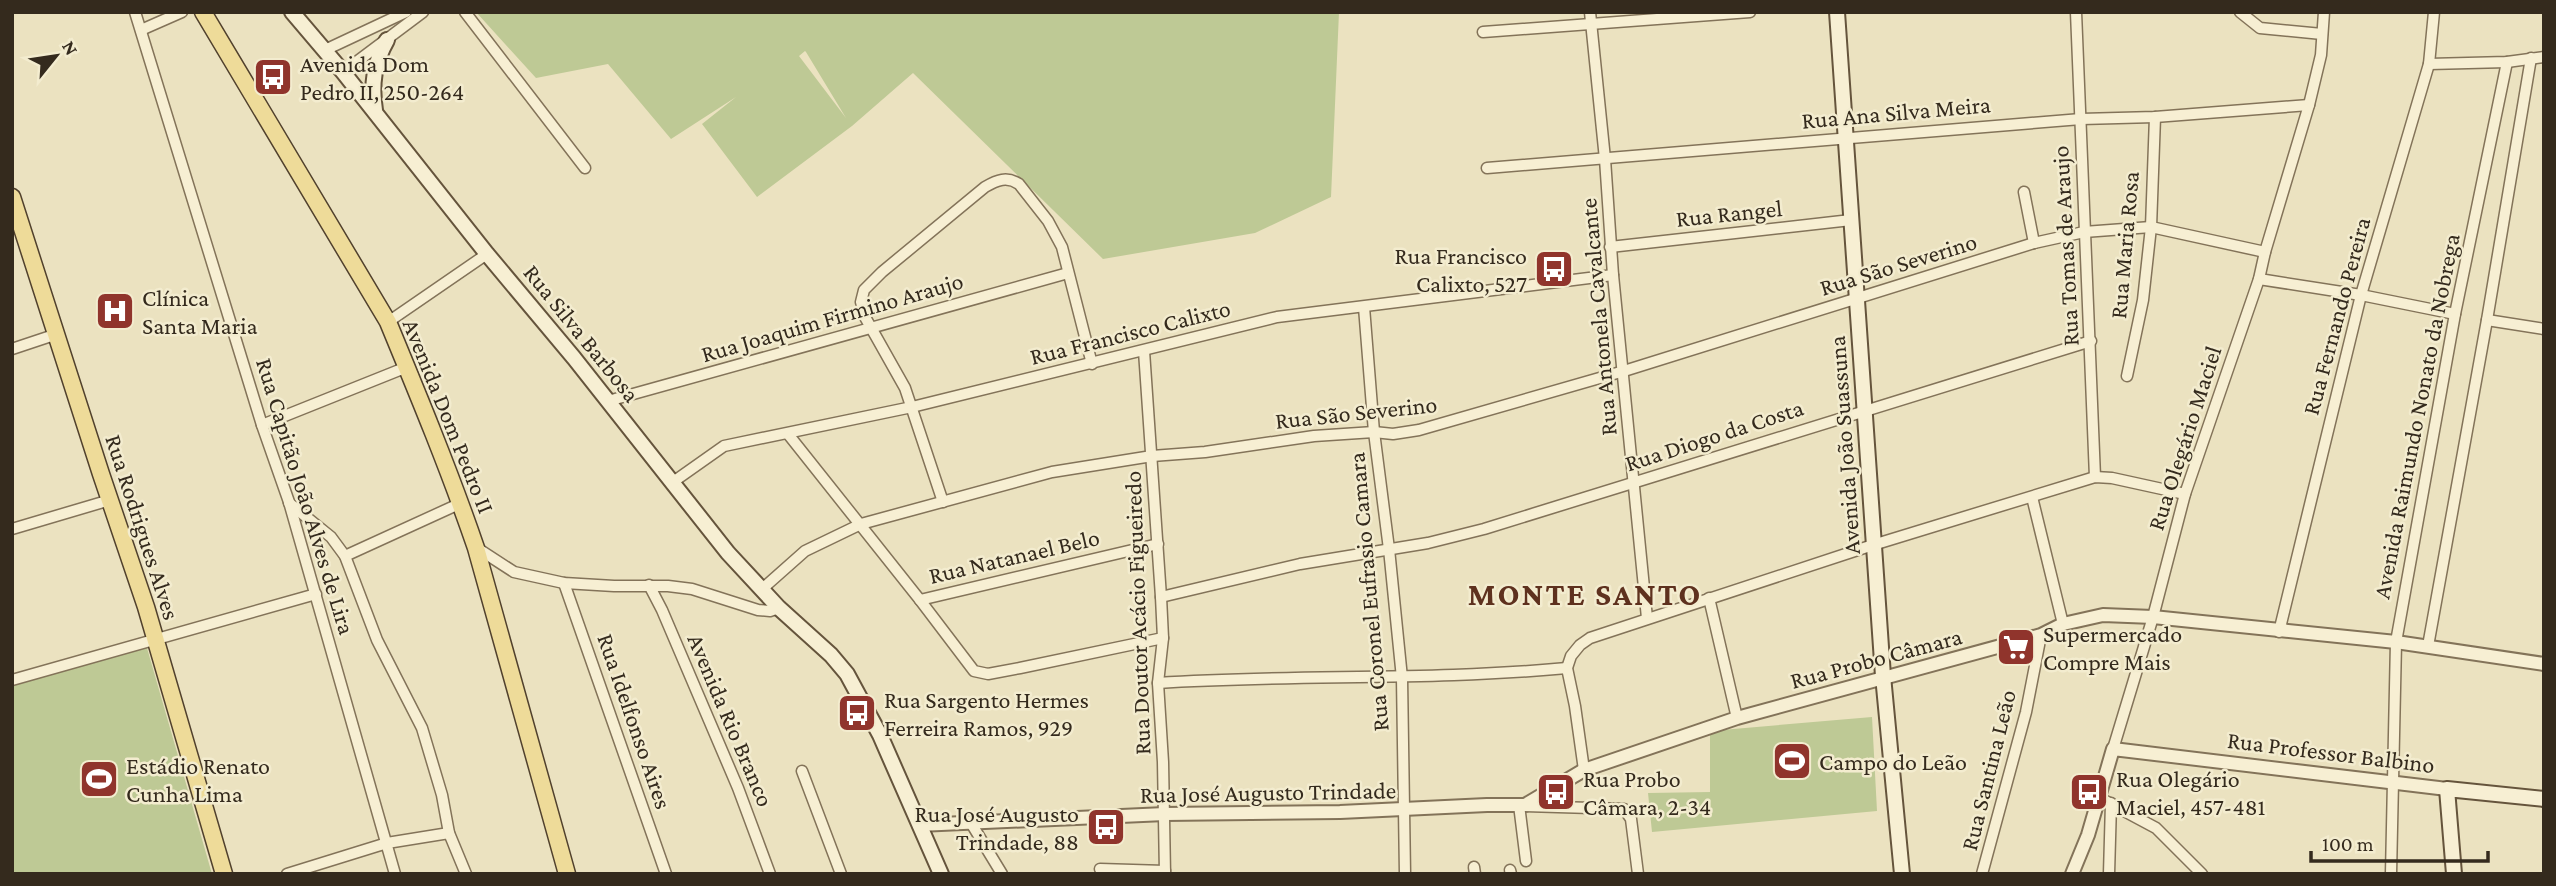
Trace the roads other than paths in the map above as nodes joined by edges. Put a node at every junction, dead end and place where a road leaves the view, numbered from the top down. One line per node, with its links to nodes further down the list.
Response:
1 (135, 12): 15 (street, Rua Capitão João Alves de Lira)
2 (182, 12): 15 (street)
3 (203, 12): 50 (main road, Avenida Dom Pedro II)
4 (292, 12): 19 (main road, Rua Silva Barbosa)
5 (406, 12): 19 (street)
6 (423, 12): 18 (street)
7 (465, 12): 31 (street)
8 (1750, 12): 14 (street)
9 (1837, 12): 29 (main road, Avenida João Suassuna)
10 (2076, 12): 28 (street, Rua Tomas de Araujo)
11 (2239, 12): 17 (street)
12 (2324, 12): 17 (street, Rua Olegário Maciel)
13 (2434, 12): 23 (street, Rua Fernando Pereira)
14 (1591, 18): 16 (street); 30 (street, Rua Antonela Cavalcante)
15 (141, 30): 64 (street, Rua Capitão João Alves de Lira)
16 (1483, 32)
17 (2322, 34): 25 (street, Rua Olegário Maciel)
18 (387, 40): 24 (street); 26 (main road)
19 (325, 50): 24 (main road, Rua Silva Barbosa)
20 (2544, 57): 21 (street)
21 (2531, 58): 22 (street); 49 (street, Avenida Raimundo Nonato da Nobrega)
22 (2507, 62): 23 (street); 48 (street, Avenida Raimundo Nonato da Nobrega)
23 (2429, 64): 45 (street, Rua Fernando Pereira)
24 (343, 72): 26 (main road, Rua Silva Barbosa)
25 (2309, 106): 27 (street, Rua Ana Silva Meira); 40 (street, Rua Olegário Maciel)
26 (375, 112): 41 (main road, Rua Silva Barbosa)
27 (2155, 117): 28 (street, Rua Ana Silva Meira); 36 (street, Rua Maria Rosa)
28 (2081, 119): 29 (street, Rua Ana Silva Meira); 37 (street, Rua Tomas de Araujo)
29 (1845, 137): 30 (street, Rua Ana Silva Meira); 35 (main road, Avenida João Suassuna)
30 (1605, 159): 32 (street, Rua Ana Silva Meira); 39 (street, Rua Antonela Cavalcante)
31 (585, 168)
32 (1487, 168)
33 (2024, 192): 38 (street, Rua Tomas de Araujo)
34 (12, 197): 53 (main road, Rua Rodrigues Alves)
35 (1852, 220): 39 (street, Rua Rangel); 46 (main road, Avenida João Suassuna)
36 (2151, 227): 37 (street, Rua São Severino); 40 (street, Rua São Severino); 60 (street, Rua Maria Rosa)
37 (2084, 232): 38 (street, Rua São Severino); 54 (street, Rua Tomas de Araujo)
38 (2034, 243): 46 (street, Rua São Severino)
39 (1610, 247): 43 (street, Rua Antonela Cavalcante)
40 (2265, 252): 44 (street, Rua Olegário Maciel)
41 (487, 254): 50 (street); 61 (main road, Rua Silva Barbosa)
42 (1068, 272): 51 (street, Rua Joaquim Firmino Araujo); 51 (street); 57 (street)
43 (1613, 275): 47 (street, Rua Francisco Calixto); 59 (street, Rua Antonela Cavalcante)
44 (2259, 279): 45 (street); 71 (street, Rua Olegário Maciel)
45 (2361, 295): 48 (street); 95 (street, Rua Fernando Pereira)
46 (1857, 299): 59 (street, Rua São Severino); 63 (main road, Avenida João Suassuna)
47 (1364, 307): 56 (street, Rua Francisco Calixto); 65 (street, Rua Coronel Eufrasio Camara)
48 (2455, 314): 99 (street, Avenida Raimundo Nonato da Nobrega)
49 (2487, 320): 52 (street); 100 (street, Avenida Raimundo Nonato da Nobrega)
50 (388, 322): 58 (main road, Avenida Dom Pedro II)
51 (872, 328): 61 (street, Rua Joaquim Firmino Araujo); 62 (street)
52 (2544, 329)
53 (57, 334): 55 (street); 73 (main road, Rua Rodrigues Alves)
54 (2091, 341): 63 (street, Rua Diogo da Costa); 68 (street, Rua Tomas de Araujo)
55 (12, 349)
56 (1144, 351): 57 (street, Rua Francisco Calixto); 67 (street, Rua Doutor Acácio Figueiredo)
57 (1092, 364): 62 (street, Rua Francisco Calixto)
58 (407, 367): 64 (street); 76 (main road, Avenida Dom Pedro II)
59 (1624, 371): 65 (street, Rua São Severino); 70 (street, Rua Antonela Cavalcante)
60 (2127, 376)
61 (608, 401): 69 (main road, Rua Silva Barbosa)
62 (912, 407): 66 (street, Rua Francisco Calixto); 75 (street)
63 (1866, 409): 70 (street, Rua Diogo da Costa); 80 (main road, Avenida João Suassuna)
64 (262, 425): 74 (street, Rua Capitão João Alves de Lira)
65 (1374, 432): 67 (street, Rua São Severino); 82 (street, Rua Coronel Eufrasio Camara)
66 (788, 434): 69 (street, Rua Francisco Calixto); 77 (street)
67 (1152, 456): 75 (street, Rua São Severino); 79 (street, Rua Doutor Acácio Figueiredo)
68 (2095, 477): 71 (street); 72 (street)
69 (673, 482): 86 (main road, Rua Silva Barbosa)
70 (1634, 482): 82 (street, Rua Diogo da Costa); 93 (street, Rua Antonela Cavalcante)
71 (2185, 494): 92 (street, Rua Olegário Maciel)
72 (2032, 497): 80 (street); 94 (street)
73 (110, 500): 78 (street); 98 (main road, Rua Rodrigues Alves)
74 (289, 502): 83 (street); 87 (street, Rua Capitão João Alves de Lira)
75 (943, 502): 77 (street, Rua São Severino)
76 (461, 503): 81 (main road, Avenida Dom Pedro II); 83 (street)
77 (861, 524): 86 (street, Rua São Severino); 90 (street)
78 (12, 529)
79 (1158, 544): 88 (street, Rua Doutor Acácio Figueiredo); 90 (street, Rua Natanael Belo)
80 (1873, 545): 89 (street); 103 (main road, Avenida João Suassuna)
81 (476, 548): 84 (street); 130 (main road, Avenida Dom Pedro II)
82 (1389, 549): 88 (street, Rua Diogo da Costa); 104 (street, Rua Coronel Eufrasio Camara)
83 (345, 556): 121 (street)
84 (564, 583): 85 (street); 131 (street, Rua Idelfonso Aires)
85 (649, 585): 91 (street); 132 (street, Avenida Rio Branco)
86 (761, 590): 91 (main road, Rua Silva Barbosa)
87 (316, 594): 98 (street); 122 (street, Rua Capitão João Alves de Lira)
88 (1161, 597): 97 (street, Rua Doutor Acácio Figueiredo)
89 (1709, 598): 93 (street); 107 (street)
90 (920, 600): 97 (street)
91 (779, 608): 120 (main road, Rua Silva Barbosa)
92 (2153, 617): 94 (street, Rua Probo Câmara); 95 (street, Rua Probo Câmara); 108 (street, Rua Olegário Maciel)
93 (1647, 618): 102 (street)
94 (2063, 624): 96 (street, Rua Probo Câmara)
95 (2279, 632): 99 (street, Rua Probo Câmara)
96 (2041, 635): 103 (street, Rua Probo Câmara); 139 (street, Rua Santina Leão)
97 (1163, 638): 106 (street, Rua Doutor Acácio Figueiredo)
98 (156, 640): 105 (street); 126 (main road, Rua Rodrigues Alves)
99 (2396, 642): 100 (street, Rua Probo Câmara); 111 (street, Avenida Raimundo Nonato da Nobrega)
100 (2428, 646): 101 (street, Rua Probo Câmara)
101 (2544, 664)
102 (1567, 668): 104 (street); 109 (street)
103 (1883, 676): 107 (street, Rua Probo Câmara); 138 (main road, Avenida João Suassuna)
104 (1402, 678): 106 (street); 117 (street, Rua Coronel Eufrasio Camara)
105 (12, 680)
106 (1158, 682): 118 (street, Rua Doutor Acácio Figueiredo)
107 (1737, 718): 109 (street, Rua Probo Câmara)
108 (2113, 749): 111 (street, Rua Professor Balbino); 113 (street, Rua Olegário Maciel)
109 (1584, 770): 116 (street, Rua Probo Câmara)
110 (802, 771): 133 (street)
111 (2392, 782): 112 (street, Rua Professor Balbino); 143 (street, Avenida Raimundo Nonato da Nobrega)
112 (2447, 789): 114 (main road, Rua Professor Balbino); 144 (main road)
113 (2098, 797): 115 (street); 140 (street, Rua Olegário Maciel)
114 (2544, 799)
115 (2111, 803): 141 (street); 142 (street)
116 (1522, 806): 117 (street, Rua José Augusto Trindade); 123 (street); 137 (street, Rua José Augusto Trindade)
117 (1404, 810): 118 (street, Rua José Augusto Trindade); 136 (street, Rua Coronel Eufrasio Camara)
118 (1165, 814): 119 (street, Rua José Augusto Trindade); 125 (street, Rua Doutor Acácio Figueiredo)
119 (971, 823): 120 (street, Rua José Augusto Trindade); 135 (street)
120 (919, 825): 134 (main road, Rua Silva Barbosa)
121 (449, 833): 122 (street); 129 (street)
122 (387, 843): 127 (street); 128 (street, Rua Capitão João Alves de Lira)
123 (1526, 861)
124 (1100, 869): 125 (street)
125 (1165, 872)
126 (223, 874)
127 (287, 874)
128 (396, 874)
129 (466, 874)
130 (567, 874)
131 (666, 874)
132 (770, 874)
133 (841, 874)
134 (941, 874)
135 (1002, 874)
136 (1405, 874)
137 (1638, 874)
138 (1902, 874)
139 (1982, 874)
140 (2072, 874)
141 (2109, 874)
142 (2202, 874)
143 (2391, 874)
144 (2454, 874)

